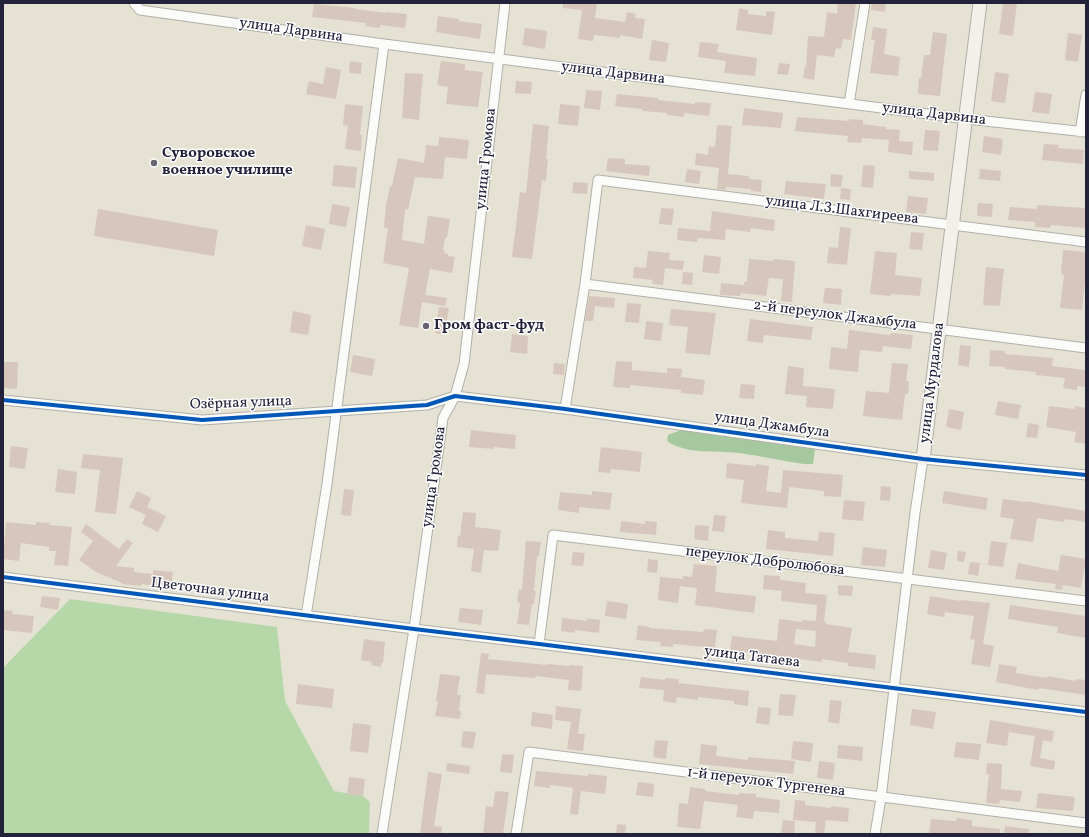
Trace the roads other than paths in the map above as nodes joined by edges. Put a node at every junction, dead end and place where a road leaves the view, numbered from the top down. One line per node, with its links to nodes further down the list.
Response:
1 (505, 3): 6 (street, улица Громова)
2 (865, 3): 8 (street)
3 (980, 3): 9 (street, улица Мурдалова)
4 (137, 6): 5 (street, улица Дарвина)
5 (384, 44): 6 (street, улица Дарвина); 19 (street)
6 (498, 59): 8 (street, улица Дарвина); 16 (street, улица Громова)
7 (1086, 95): 10 (street)
8 (849, 104): 9 (street, улица Дарвина)
9 (967, 119): 10 (street, улица Дарвина); 11 (street, улица Мурдалова)
10 (1083, 132)
11 (953, 225): 12 (street, улица Л.З.Шахгиреева); 13 (street, улица Л.З.Шахгиреева); 14 (street, улица Мурдалова)
12 (1086, 242)
13 (585, 284): 14 (street, 2-й переулок Джамбула); 18 (street)
14 (940, 330): 15 (street, 2-й переулок Джамбула); 20 (street, улица Мурдалова)
15 (1086, 348)
16 (455, 396): 18 (street, улица Джамбула); 19 (street, Озёрная улица); 26 (street, улица Громова)
17 (3, 400): 19 (street, Озёрная улица)
18 (565, 409): 20 (street, улица Джамбула)
19 (336, 411): 25 (street)
20 (923, 459): 21 (street, улица Джамбула); 23 (street, улица Мурдалова)
21 (1086, 475)
22 (3, 577): 25 (street, Цветочная улица)
23 (907, 579): 24 (street, переулок Добролюбова); 27 (street, переулок Добролюбова); 28 (street, улица Мурдалова)
24 (1086, 601)
25 (306, 616): 26 (street, Цветочная улица)
26 (414, 629): 27 (street, улица Татаева); 32 (street, улица Громова)
27 (539, 644): 28 (street, улица Татаева)
28 (894, 687): 29 (street, улица Татаева); 30 (street, улица Мурдалова)
29 (1086, 712)
30 (881, 798): 31 (street, 1-й переулок Тургенева); 33 (street, 1-й переулок Тургенева); 34 (street, улица Мурдалова)
31 (1086, 823)
32 (382, 834)
33 (516, 834)
34 (875, 834)

